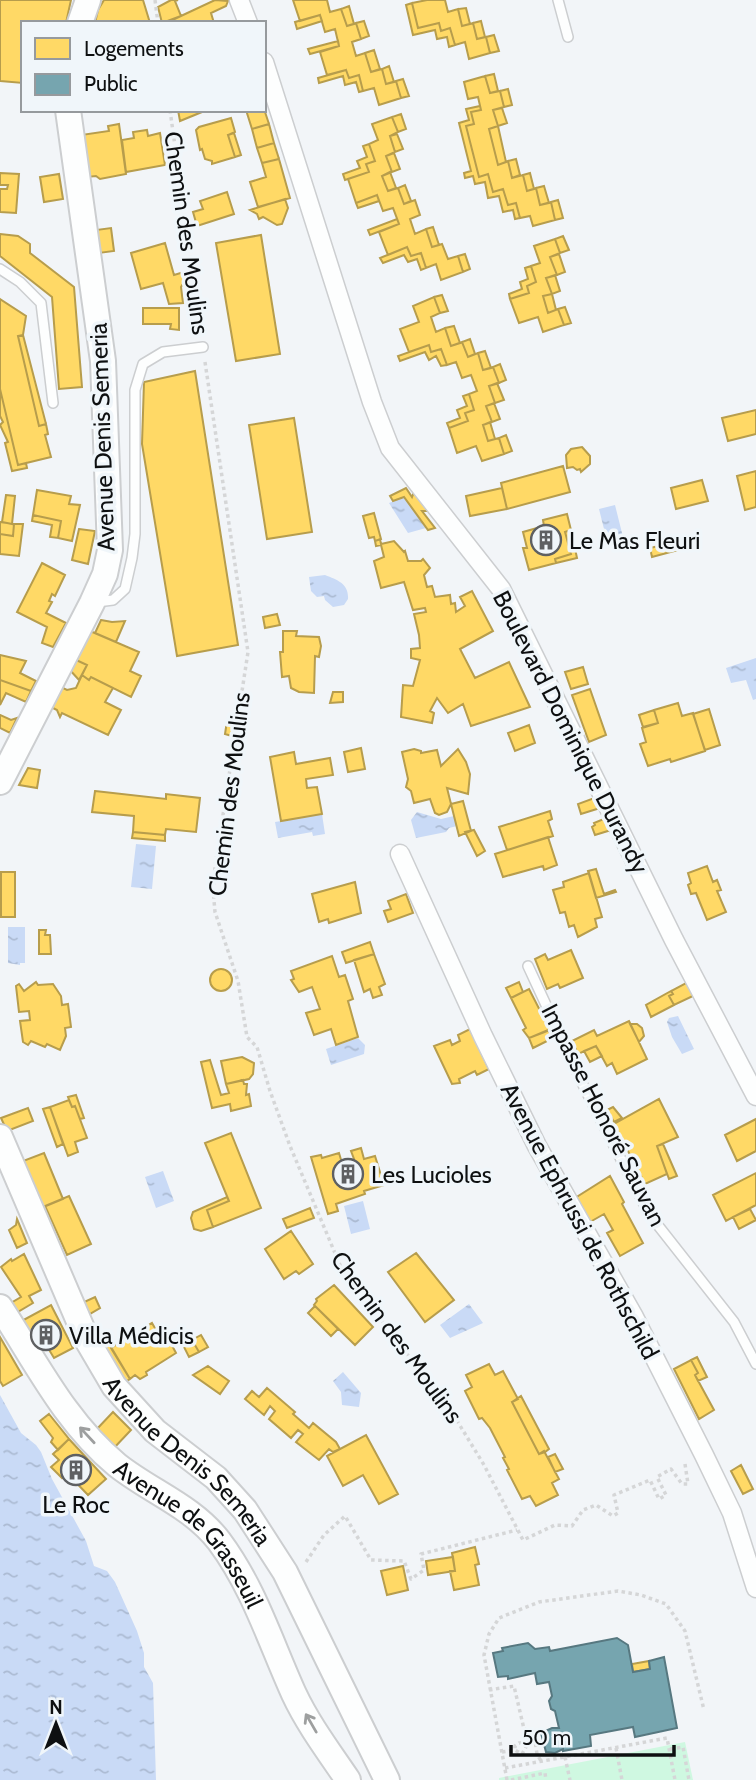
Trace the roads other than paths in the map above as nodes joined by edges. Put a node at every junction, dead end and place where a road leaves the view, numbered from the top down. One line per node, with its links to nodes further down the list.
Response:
1 (88, 0): 4 (main road)
2 (239, 0): 5 (street)
3 (558, 0): 6 (lane)
4 (81, 21)
5 (247, 21)
6 (568, 37)
7 (266, 68): 16 (street, Boulevard Dominique Durandy)
8 (68, 112): 12 (main road, Avenue Denis Semeria)
9 (0, 269): 11 (lane)
10 (203, 347): 12 (lane)
11 (53, 403)
12 (92, 603): 13 (main road, Avenue Denis Semeria)
13 (0, 782)
14 (400, 854): 20 (street, Avenue Ephrussi de Rothschild)
15 (528, 966): 19 (lane, Impasse Honoré Sauvan)
16 (756, 1096)
17 (0, 1137): 22 (main road, Avenue Denis Semeria)
18 (0, 1307): 21 (main road, Avenue de Grasseuil, one-way to 18)
19 (756, 1364)
20 (756, 1588)
21 (348, 1780)
22 (387, 1780)

